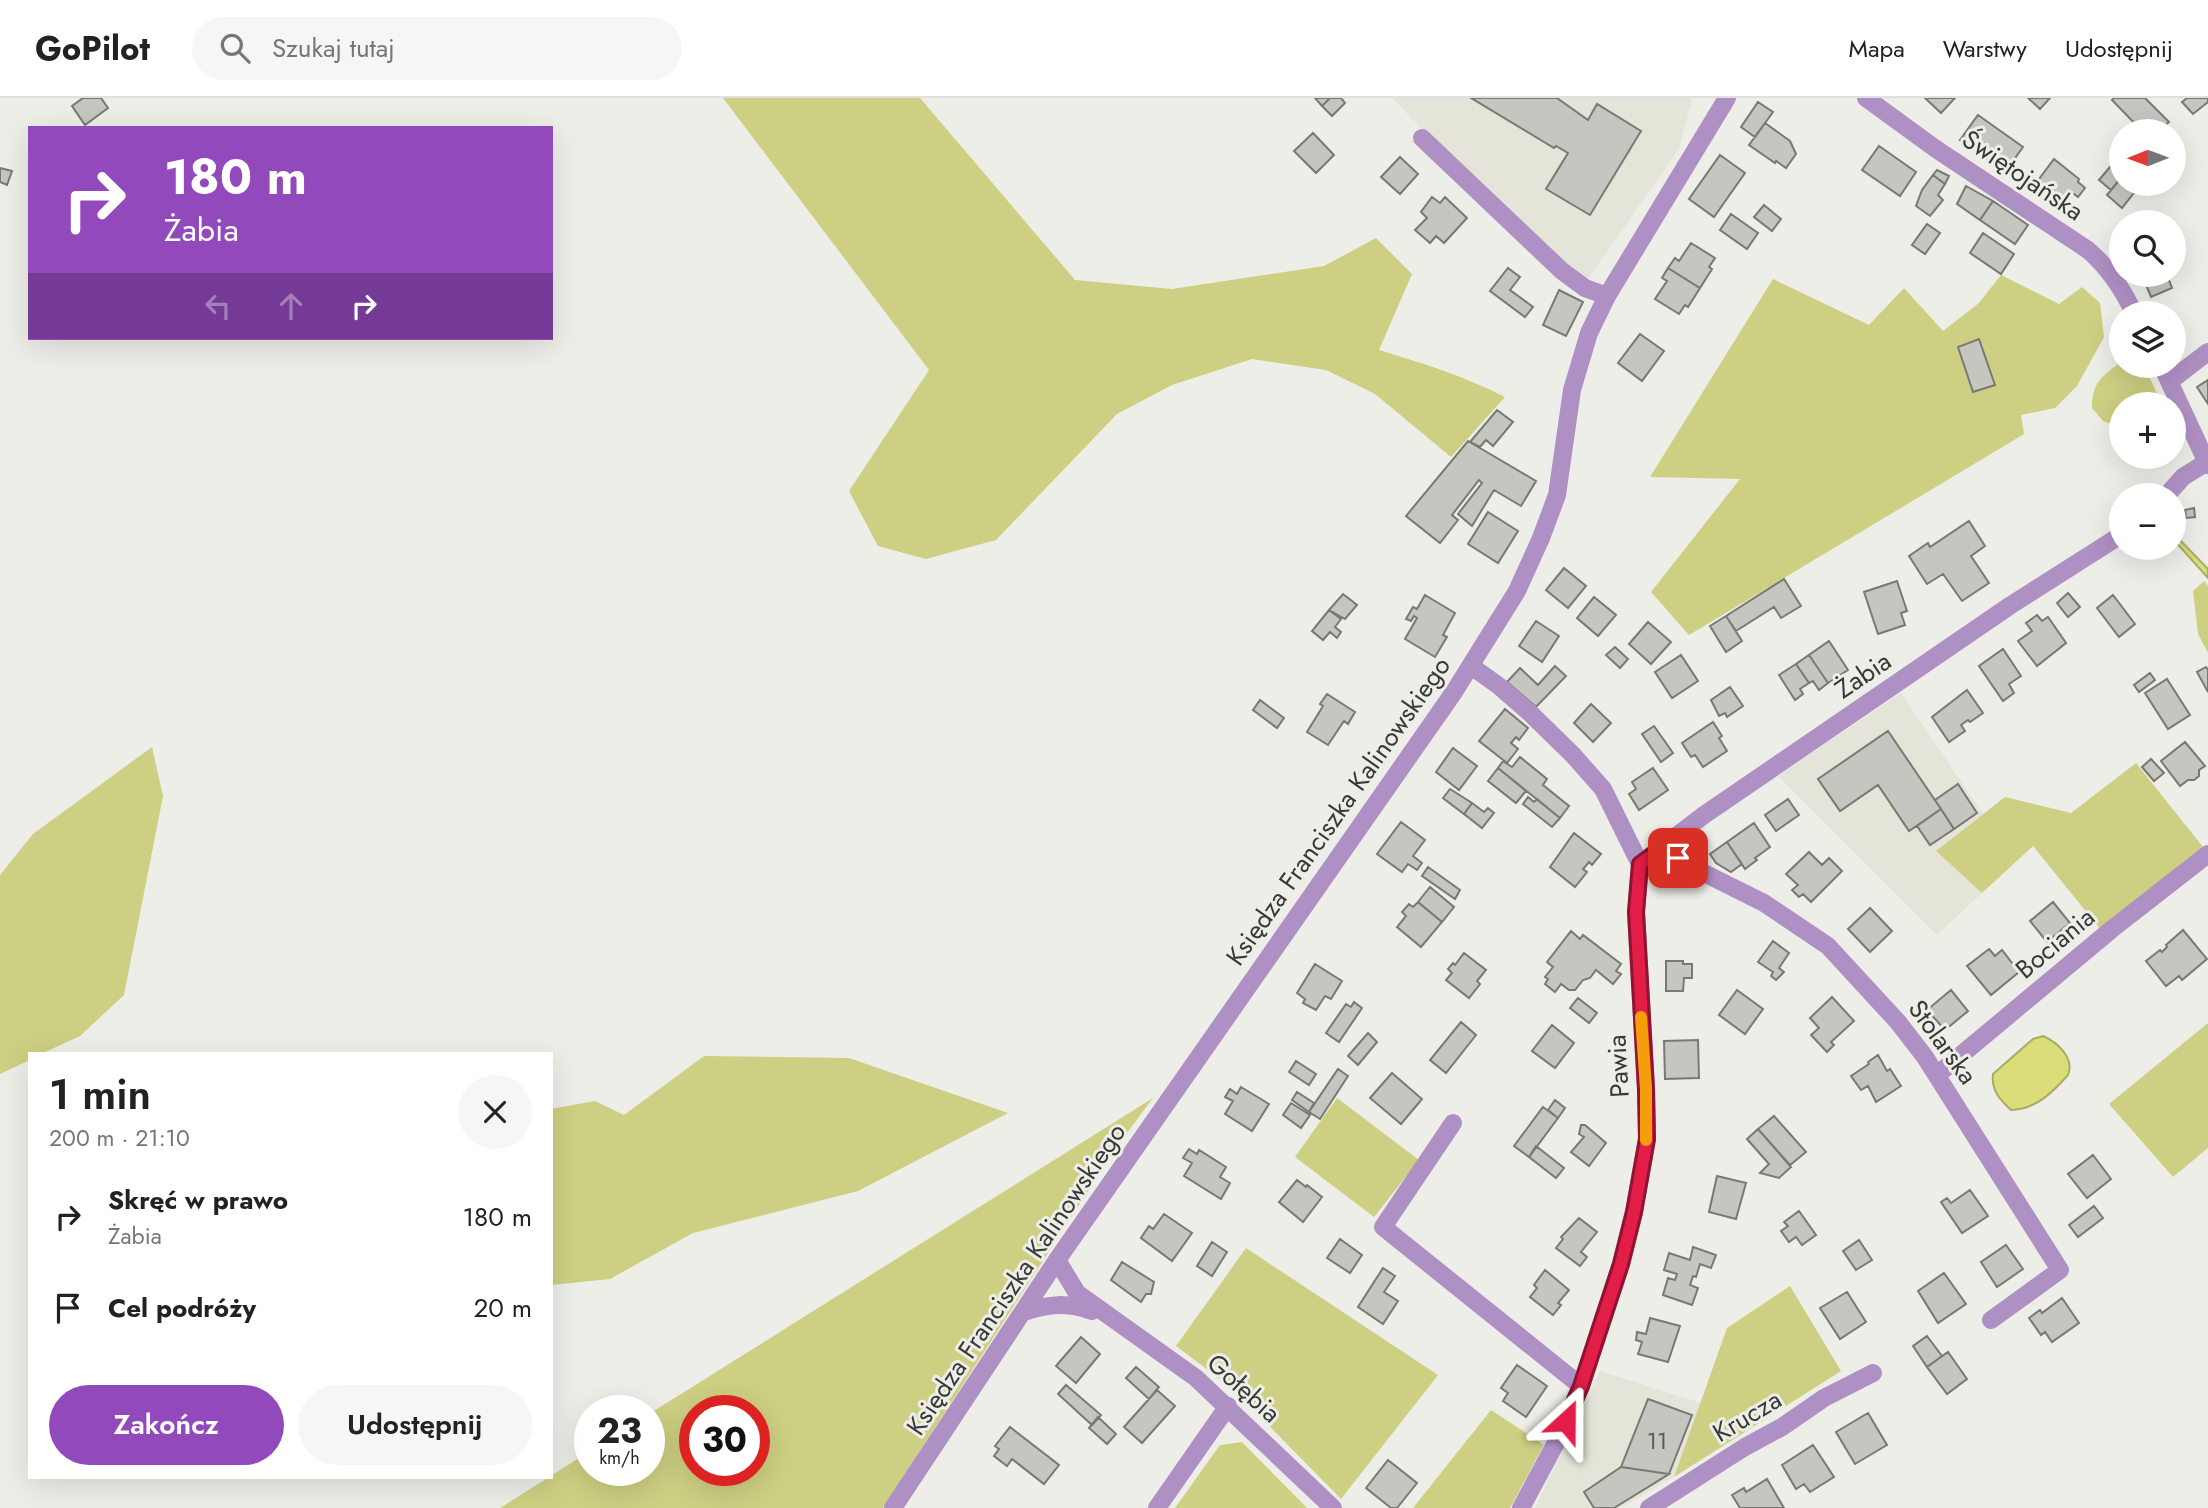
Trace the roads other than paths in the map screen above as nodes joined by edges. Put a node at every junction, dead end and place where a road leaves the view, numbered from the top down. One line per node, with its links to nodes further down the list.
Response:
1 (1727, 98): 4 (street, Księdza Franciszka Kalinowskiego)
2 (1866, 98): 5 (street, Świętojańska)
3 (1422, 138): 4 (street)
4 (1607, 296): 12 (street, Księdza Franciszka Kalinowskiego)
5 (2127, 301)
6 (2208, 352): 7 (street)
7 (2186, 363)
8 (2168, 378): 9 (street)
9 (2207, 463): 10 (street)
10 (2177, 483)
11 (2109, 543): 13 (street, Żabia)
12 (1471, 666): 15 (street); 18 (street, Księdza Franciszka Kalinowskiego)
13 (1665, 846): 15 (street, Żabia); 16 (street, Stolarska)
14 (2208, 854): 16 (street, Bociania)
15 (1640, 864): 23 (street, Pawia)
16 (1937, 1075): 21 (street, Stolarska)
17 (1453, 1122): 23 (street)
18 (1056, 1260): 19 (street, Księdza Franciszka Kalinowskiego); 20 (street, Gołębia)
19 (1024, 1312): 20 (street, Gołębia); 25 (street, Księdza Franciszka Kalinowskiego)
20 (1111, 1318): 24 (street, Gołębia)
21 (1992, 1320)
22 (1873, 1373): 29 (street, Krucza)
23 (1581, 1386): 28 (street, Pawia)
24 (1228, 1406): 26 (street); 27 (street, Gołębia)
25 (893, 1508)
26 (1157, 1508)
27 (1334, 1508)
28 (1521, 1508)
29 (1649, 1508)

